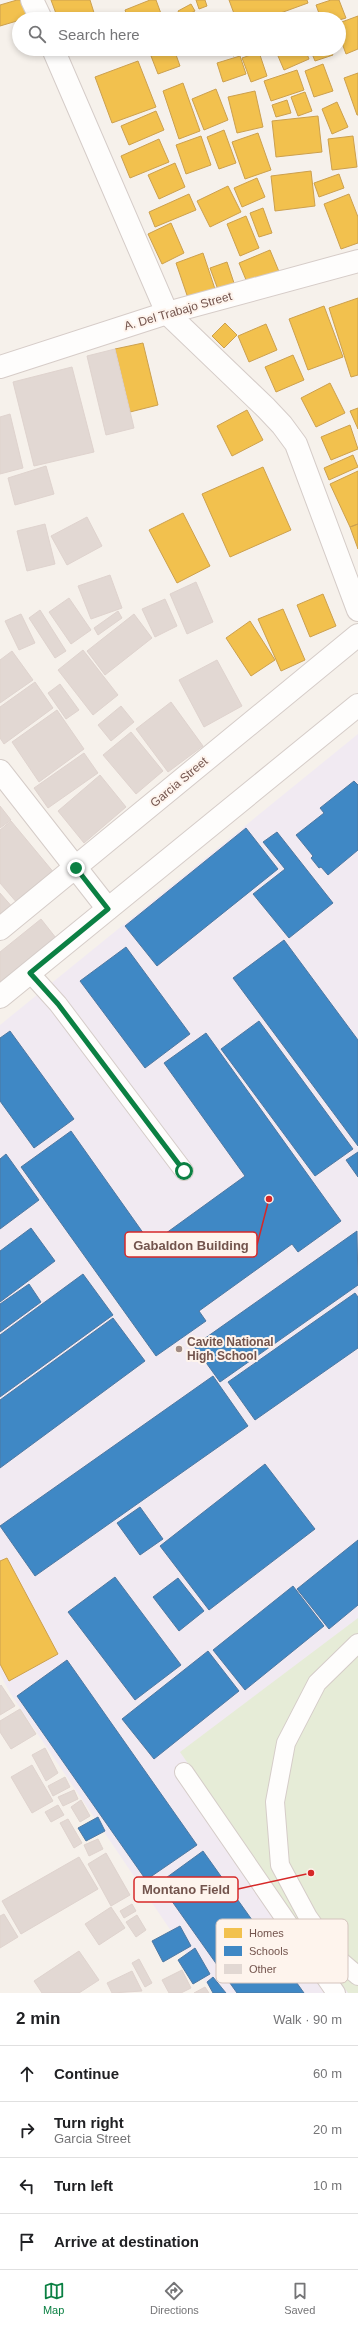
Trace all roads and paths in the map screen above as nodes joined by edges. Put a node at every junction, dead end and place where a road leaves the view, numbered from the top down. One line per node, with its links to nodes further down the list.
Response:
1 (32, 0): 2 (street)
2 (38, 12)
3 (57, 56): 5 (street)
4 (358, 261): 5 (street, A. Del Trabajo Street)
5 (167, 313): 6 (street, A. Del Trabajo Street); 7 (street)
6 (0, 367)
7 (358, 610)
8 (358, 635): 11 (street, Garcia Street)
9 (358, 705): 12 (street)
10 (0, 771): 11 (street)
11 (76, 868): 12 (street); 13 (street, Garcia Street)
12 (108, 909): 14 (street)
13 (0, 929)
14 (30, 973): 15 (street); 16 (lane)
15 (0, 996)
16 (184, 1171)
17 (358, 1643): 20 (lane)
18 (184, 1772): 19 (lane)
19 (285, 1919)
20 (309, 1919)
21 (348, 1966): 22 (lane)
22 (358, 1976)
23 (329, 1983): 24 (lane)
24 (336, 1993)

